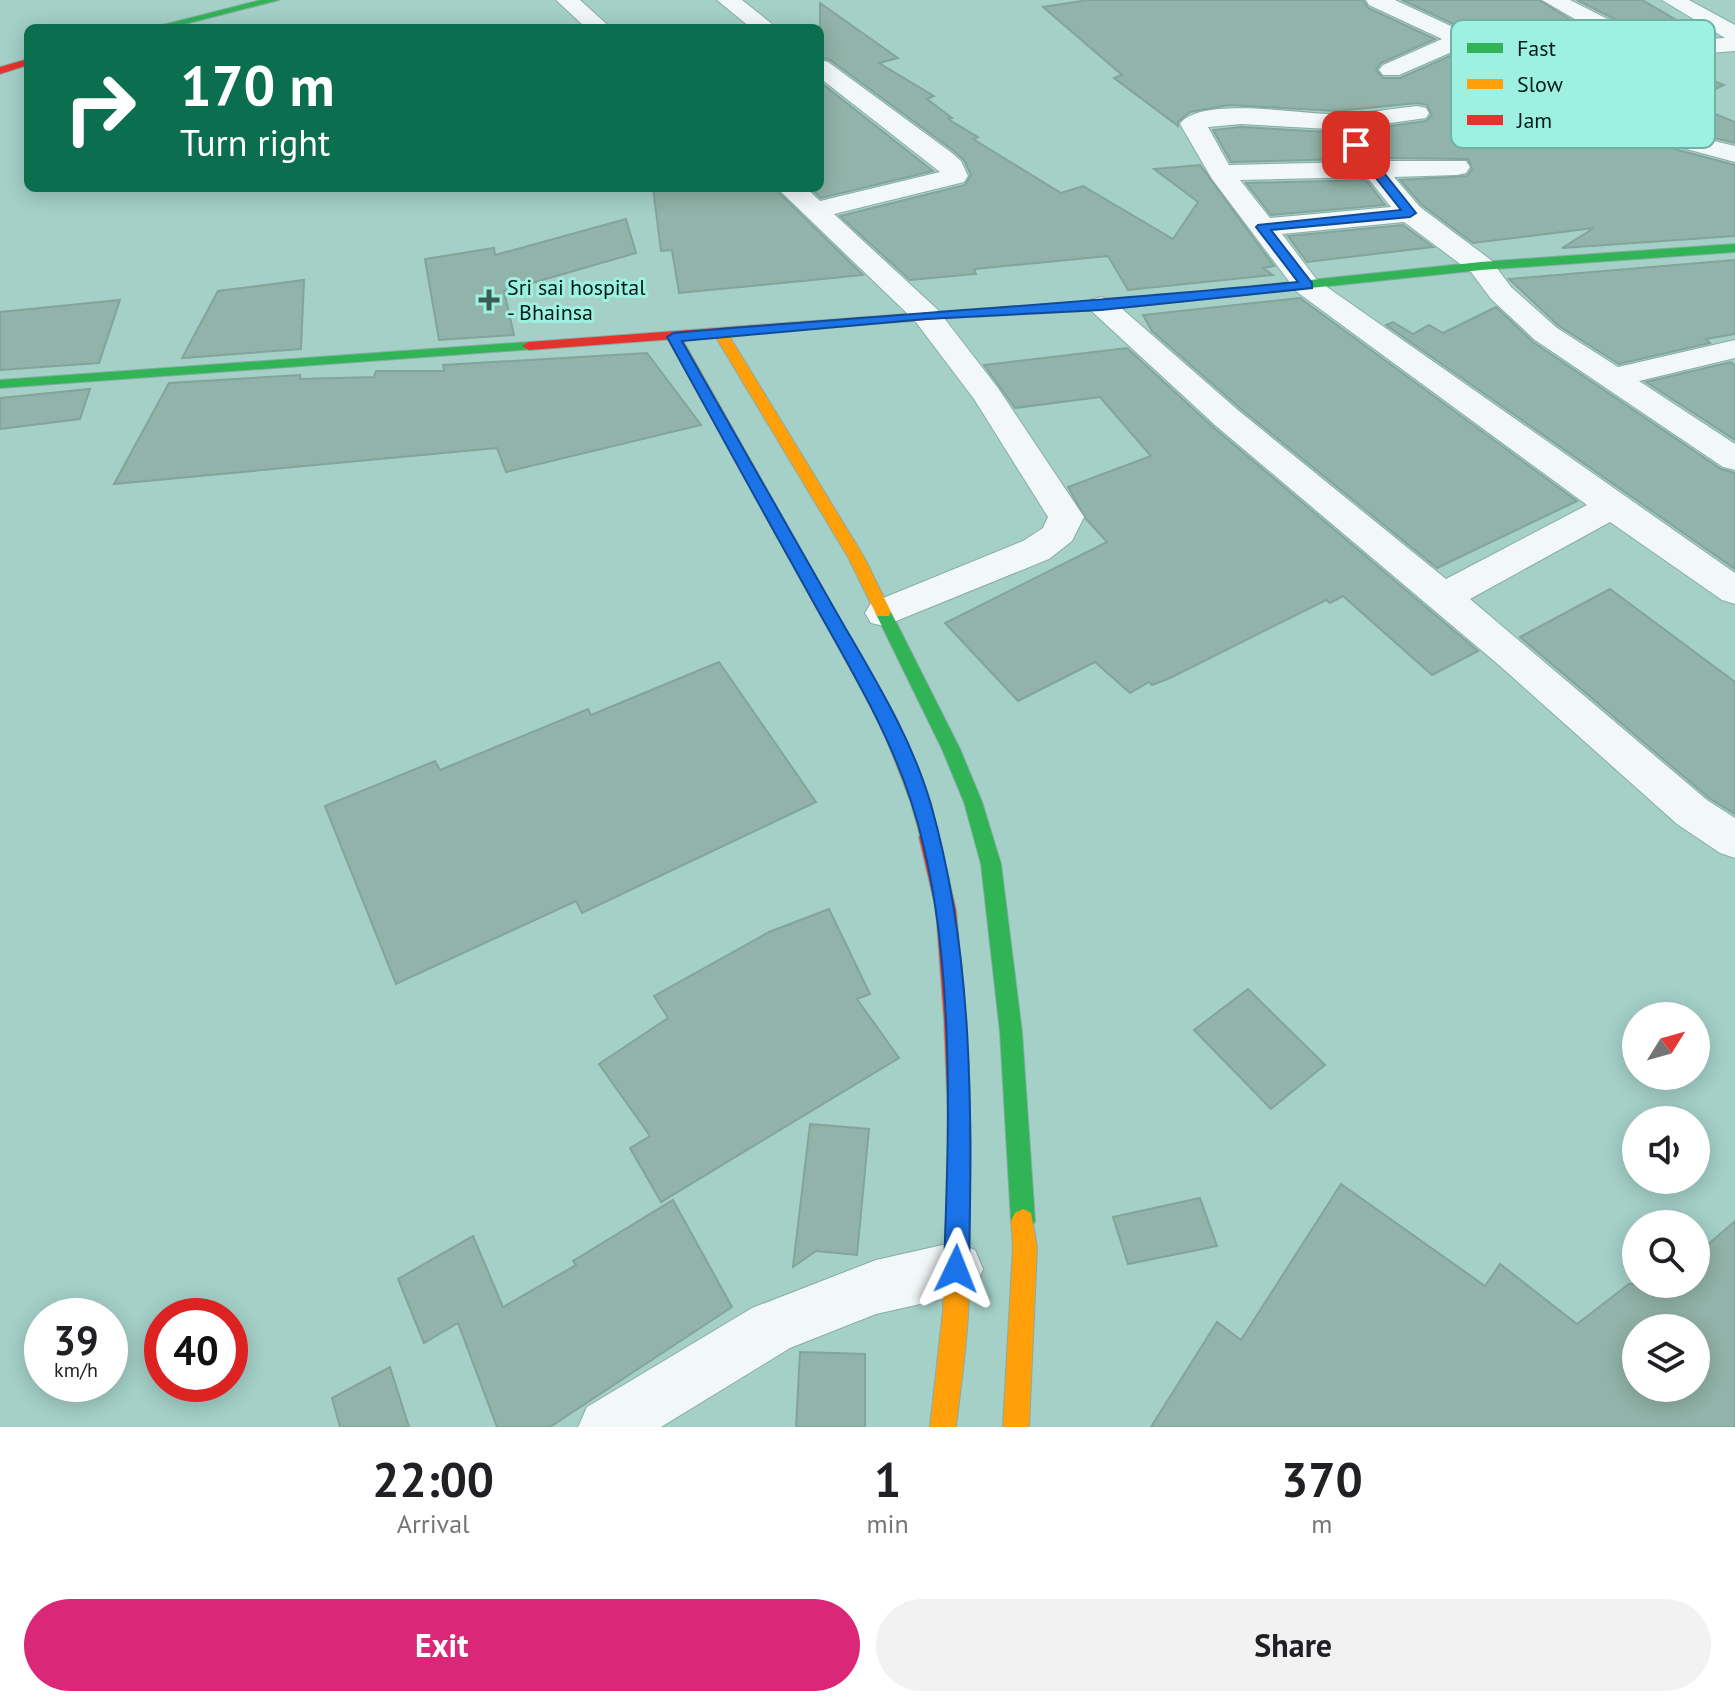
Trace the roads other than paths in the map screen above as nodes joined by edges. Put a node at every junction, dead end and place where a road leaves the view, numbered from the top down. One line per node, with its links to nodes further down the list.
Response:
1 (274, 0): 10 (street)
2 (567, 0): 11 (street)
3 (728, 0): 12 (street)
4 (1377, 0): 13 (street)
5 (1553, 0): 7 (street)
6 (1673, 0): 8 (street)
7 (1591, 20)
8 (1709, 20)
9 (1715, 23): 14 (street)
10 (173, 24)
11 (595, 24)
12 (761, 24)
13 (1451, 34)
14 (1735, 34)
15 (1735, 44): 16 (street)
16 (1715, 45)
17 (1451, 51): 20 (street)
18 (24, 63): 21 (street)
19 (824, 70): 30 (street)
20 (1391, 70)
21 (0, 71)
22 (1417, 113): 23 (street)
23 (1336, 122): 27 (street); 28 (street)
24 (1712, 148): 25 (street)
25 (1735, 154)
26 (1457, 167): 27 (street)
27 (1376, 169): 28 (street); 31 (street)
28 (1221, 173): 32 (street)
29 (794, 192): 30 (street)
30 (813, 211): 37 (street)
31 (1410, 213): 32 (street); 34 (street)
32 (1263, 227): 35 (street)
33 (1735, 248): 34 (street)
34 (1481, 266): 35 (street); 41 (street)
35 (1307, 286): 36 (street); 44 (street)
36 (1101, 306): 37 (street); 46 (street)
37 (926, 315): 38 (street); 47 (street)
38 (721, 334): 39 (street); 47 (street)
39 (674, 337): 42 (street); 49 (street)
40 (1735, 349): 41 (street)
41 (1613, 378): 43 (street)
42 (0, 384)
43 (1735, 459)
44 (1612, 506): 45 (street); 46 (street)
45 (1735, 591)
46 (1443, 597): 48 (street)
47 (884, 613): 52 (street)
48 (1735, 840)
49 (956, 1269): 50 (street); 51 (street)
50 (607, 1427)
51 (943, 1427)
52 (1016, 1427)

